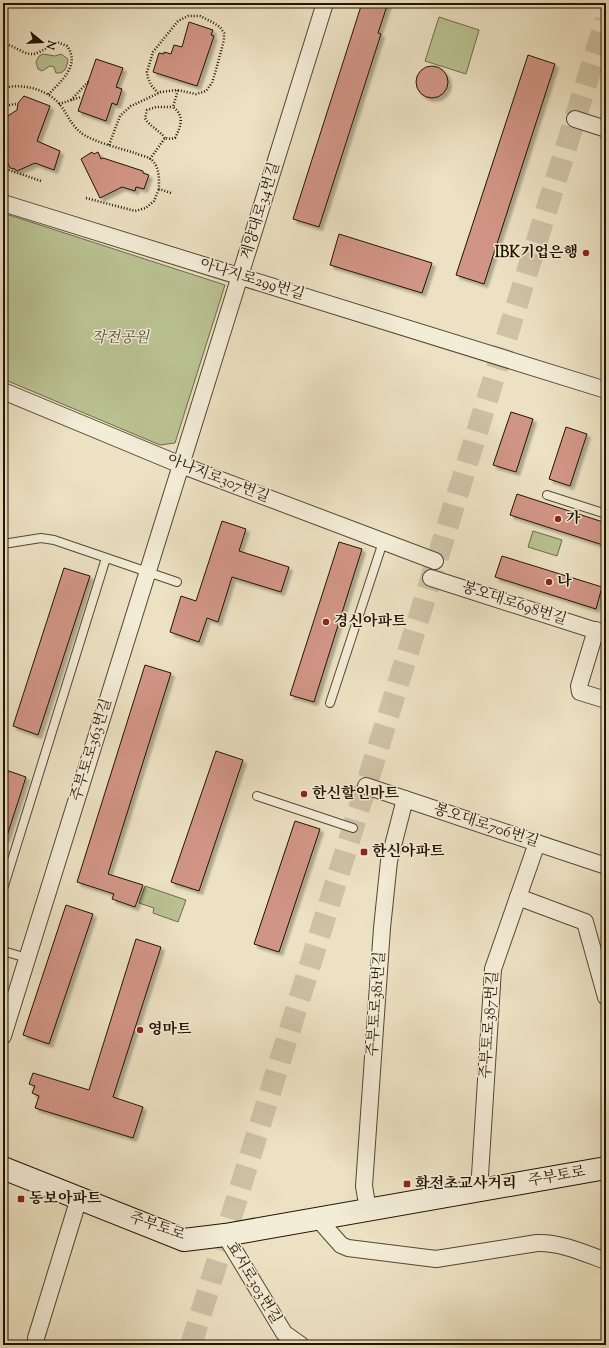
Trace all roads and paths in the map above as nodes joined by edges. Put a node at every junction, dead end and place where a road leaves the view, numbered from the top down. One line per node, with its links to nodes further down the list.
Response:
1 (325, 3): 25 (street, 계양대로34번길)
2 (3, 44): 7 (path)
3 (89, 81): 9 (path)
4 (3, 88): 7 (path)
5 (178, 90): 6 (path); 6 (path); 13 (path)
6 (158, 93): 17 (path)
7 (48, 95): 11 (path)
8 (81, 97): 9 (path)
9 (71, 100): 11 (path)
10 (16, 104): 12 (path)
11 (59, 104): 17 (path)
12 (3, 106)
13 (173, 107): 16 (path); 16 (path)
14 (575, 119): 15 (street)
15 (606, 129)
16 (165, 138): 18 (path)
17 (108, 145): 18 (path)
18 (150, 158): 21 (path)
19 (3, 168): 20 (path)
20 (41, 181)
21 (158, 189): 22 (path); 23 (path)
22 (172, 193)
23 (86, 198)
24 (3, 203): 25 (street, 아나지로299번길)
25 (240, 277): 26 (street, 아나지로299번길); 28 (street, 계양대로34번길)
26 (606, 390)
27 (3, 392): 28 (street, 아나지로307번길)
28 (181, 465): 31 (street, 아나지로307번길); 35 (street, 주부토로363번길)
29 (547, 495): 30 (lane)
30 (606, 514)
31 (383, 542): 34 (street, 아나지로307번길); 40 (lane)
32 (3, 544): 33 (lane)
33 (106, 558): 35 (lane); 47 (lane)
34 (435, 561)
35 (148, 572): 37 (lane); 50 (street, 주부토로363번길)
36 (431, 578): 38 (street, 봉오대로698번길)
37 (177, 582)
38 (603, 632): 39 (street, 봉오대로698번길)
39 (606, 700)
40 (330, 703)
41 (366, 786): 43 (street, 봉오대로706번길)
42 (257, 796): 44 (lane)
43 (405, 799): 45 (street, 봉오대로706번길); 57 (street, 주부토로381번길)
44 (353, 828)
45 (537, 843): 46 (street, 봉오대로706번길); 48 (street, 주부토로387번길)
46 (606, 866)
47 (3, 889)
48 (518, 898): 51 (street); 55 (street, 주부토로387번길)
49 (3, 951): 50 (lane)
50 (27, 958): 52 (street, 주부토로363번길)
51 (606, 997)
52 (3, 1036)
53 (3, 1168): 56 (main road, 주부토로)
54 (606, 1168): 55 (main road, 주부토로)
55 (479, 1191): 57 (main road, 주부토로)
56 (79, 1198): 59 (main road, 주부토로); 61 (street)
57 (368, 1210): 58 (main road, 주부토로)
58 (318, 1219): 59 (main road, 주부토로); 60 (street)
59 (225, 1235): 62 (street, 효서로303번길)
60 (606, 1262)
61 (36, 1338)
62 (301, 1345)

